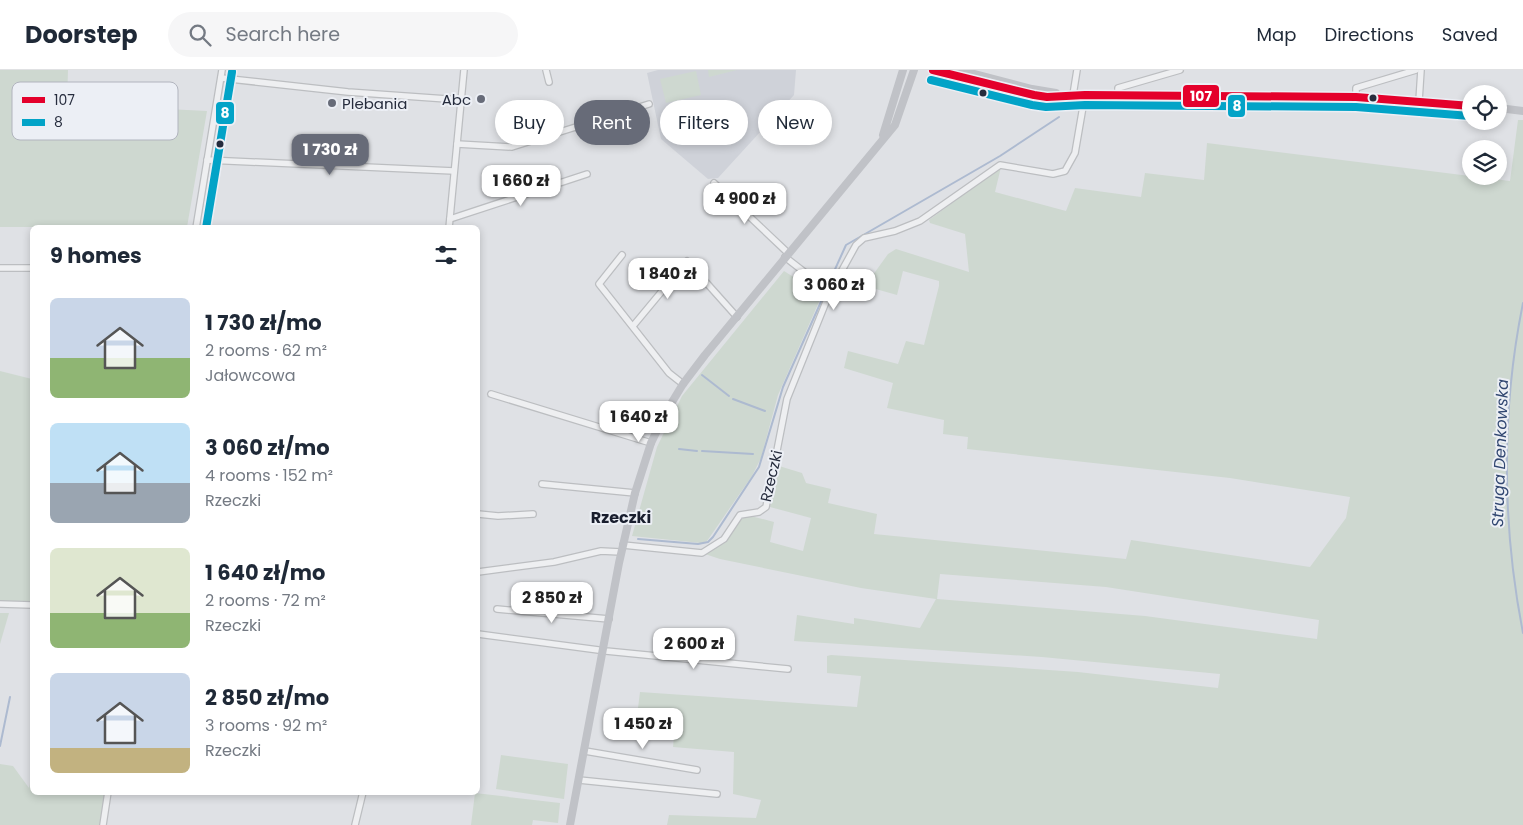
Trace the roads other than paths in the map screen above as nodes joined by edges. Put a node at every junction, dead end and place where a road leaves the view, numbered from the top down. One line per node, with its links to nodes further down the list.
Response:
1 (222, 70): 12 (street)
2 (464, 70): 18 (street)
3 (546, 70): 13 (street)
4 (903, 70): 24 (main road)
5 (914, 70): 24 (main road)
6 (933, 70): 14 (main road)
7 (959, 70): 14 (main road)
8 (1077, 70): 14 (street)
9 (1180, 70): 16 (street)
10 (1416, 70): 17 (street)
11 (1421, 70): 19 (street)
12 (221, 78): 18 (street); 26 (street)
13 (549, 82)
14 (1073, 95): 15 (main road)
15 (1085, 95): 16 (main road); 37 (street, Rzeczki)
16 (1118, 95): 17 (main road)
17 (1356, 97): 19 (main road)
18 (461, 100): 25 (street)
19 (1419, 101): 20 (main road)
20 (1462, 105)
21 (1507, 109): 22 (main road)
22 (1523, 111)
23 (574, 128): 25 (street)
24 (881, 141): 34 (main road)
25 (457, 144): 27 (street)
26 (207, 160): 27 (street); 31 (street)
27 (454, 172): 30 (street)
28 (587, 174): 30 (street)
29 (714, 184): 34 (street)
30 (450, 219): 32 (street)
31 (196, 225)
32 (449, 225)
33 (622, 255): 39 (street)
34 (786, 255): 37 (street); 38 (main road)
35 (0, 268): 36 (street)
36 (30, 268)
37 (830, 292): 47 (street, Rzeczki)
38 (737, 318): 39 (street); 40 (main road)
39 (633, 326): 40 (street)
40 (683, 384): 42 (main road)
41 (491, 394): 42 (street)
42 (651, 443): 44 (main road)
43 (542, 484): 44 (street)
44 (635, 493): 47 (main road)
45 (480, 514): 46 (street)
46 (532, 514)
47 (622, 549): 48 (street, Rzeczki); 52 (main road)
48 (480, 572)
49 (0, 604): 50 (street)
50 (30, 605)
51 (497, 610): 52 (street)
52 (609, 619): 54 (main road)
53 (480, 634): 54 (street)
54 (603, 650): 55 (street); 56 (main road)
55 (788, 669)
56 (585, 751): 57 (street); 58 (main road)
57 (697, 770)
58 (579, 780): 59 (street); 64 (main road)
59 (717, 794)
60 (108, 795): 62 (street)
61 (362, 795): 63 (street)
62 (103, 825)
63 (355, 825)
64 (570, 825)

